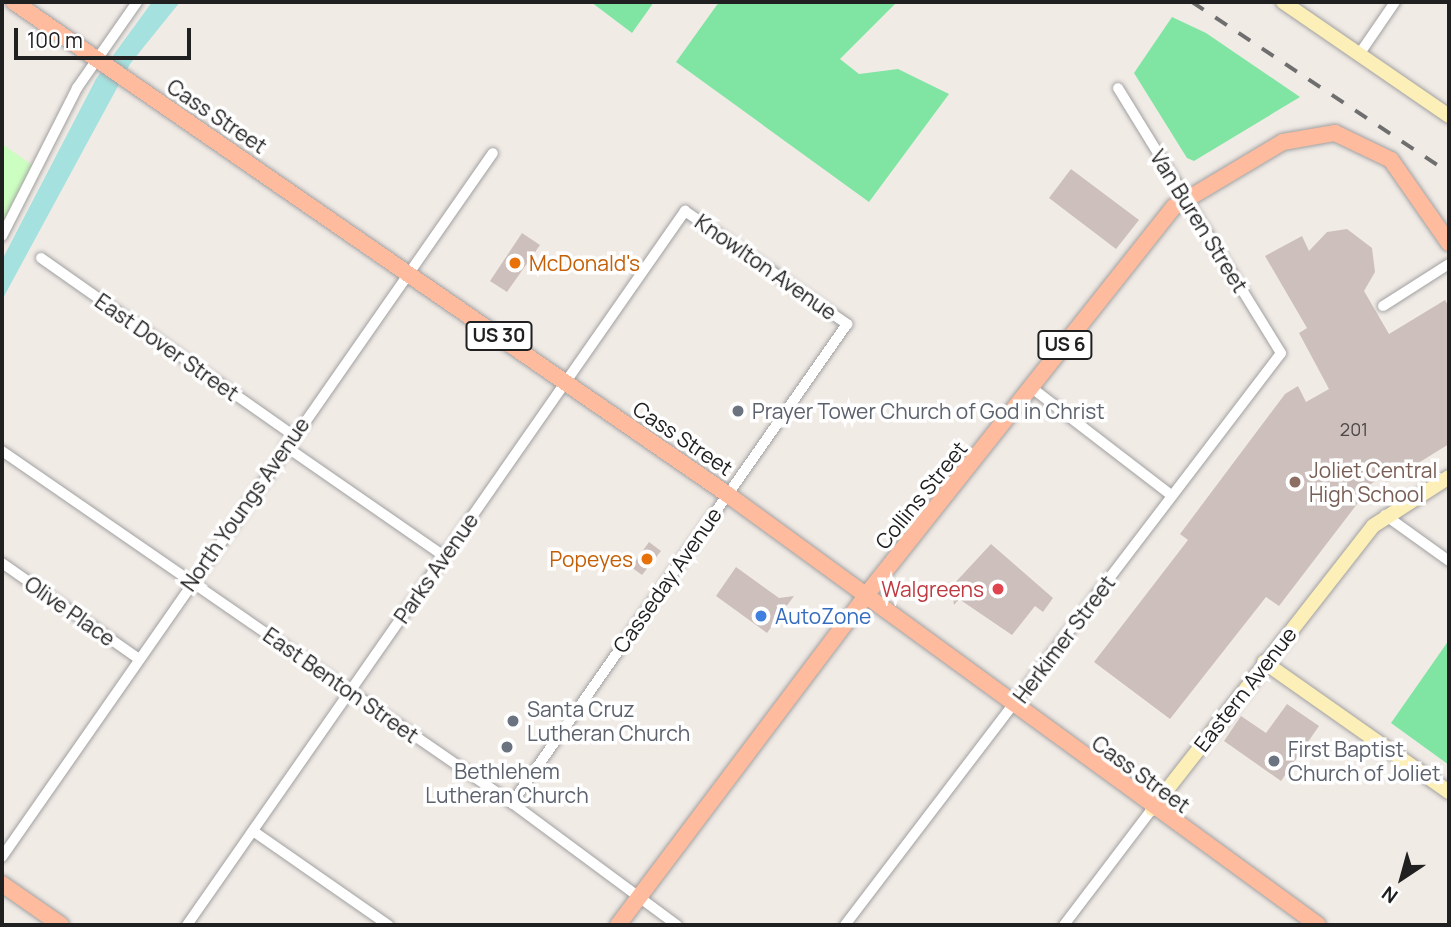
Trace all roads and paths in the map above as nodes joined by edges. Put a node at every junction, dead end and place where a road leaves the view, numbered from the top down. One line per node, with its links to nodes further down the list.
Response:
1 (14, 2): 6 (main road, Cass Street / US 30)
2 (137, 2): 6 (street)
3 (1283, 2): 5 (street)
4 (1395, 2): 5 (street)
5 (1360, 53): 8 (street)
6 (96, 58): 12 (street); 16 (main road, Cass Street / US 30)
7 (1118, 88): 10 (street, Van Buren Street)
8 (1449, 116)
9 (492, 153): 16 (street, North Youngs Avenue)
10 (1185, 199): 13 (main road, Collins Street / US 6); 19 (street, Van Buren Street); 21 (main road, Collins Street / US 6)
11 (685, 211): 18 (street, Knowlton Avenue); 20 (street, Parks Avenue)
12 (2, 233)
13 (1449, 243)
14 (41, 258): 22 (street, East Dover Street)
15 (1449, 264): 17 (street)
16 (405, 272): 20 (main road, Cass Street / US 30); 22 (street, North Youngs Avenue)
17 (1383, 306)
18 (847, 324): 26 (street, Casseday Avenue)
19 (1281, 353): 27 (street, Herkimer Street)
20 (565, 382): 26 (main road, Cass Street / US 30); 29 (street, Parks Avenue)
21 (1032, 388): 27 (street); 33 (main road, Collins Street / US 6)
22 (293, 435): 23 (street, North Youngs Avenue)
23 (285, 446): 29 (street); 32 (street, North Youngs Avenue)
24 (2, 451): 32 (street, East Benton Street)
25 (1449, 477): 28 (street, Eastern Avenue)
26 (727, 494): 33 (main road, Cass Street / US 30); 39 (street, Casseday Avenue)
27 (1171, 495): 37 (street, Herkimer Street)
28 (1385, 515): 30 (street); 35 (street, Eastern Avenue)
29 (443, 556): 36 (street, Parks Avenue)
30 (1449, 561)
31 (2, 563): 34 (street, Olive Place)
32 (192, 582): 34 (street, North Youngs Avenue); 36 (street, East Benton Street)
33 (867, 594): 37 (main road, Cass Street); 44 (main road, Collins Street / US 6)
34 (139, 659): 42 (street, North Youngs Avenue)
35 (1264, 662): 38 (street); 40 (street, Eastern Avenue)
36 (350, 691): 39 (street, East Benton Street); 41 (street, Parks Avenue)
37 (1014, 705): 40 (main road, Cass Street); 50 (street, Herkimer Street)
38 (1449, 792)
39 (512, 803): 44 (street, East Benton Street)
40 (1152, 809): 51 (street, Eastern Avenue); 52 (main road, Cass Street)
41 (253, 831): 46 (street, Parks Avenue); 47 (street)
42 (2, 857)
43 (2, 884): 45 (main road)
44 (639, 897): 48 (main road, Collins Street / US 6); 49 (street, East Benton Street)
45 (61, 925)
46 (187, 925)
47 (388, 925)
48 (618, 925)
49 (677, 925)
50 (845, 925)
51 (1064, 925)
52 (1318, 925)

